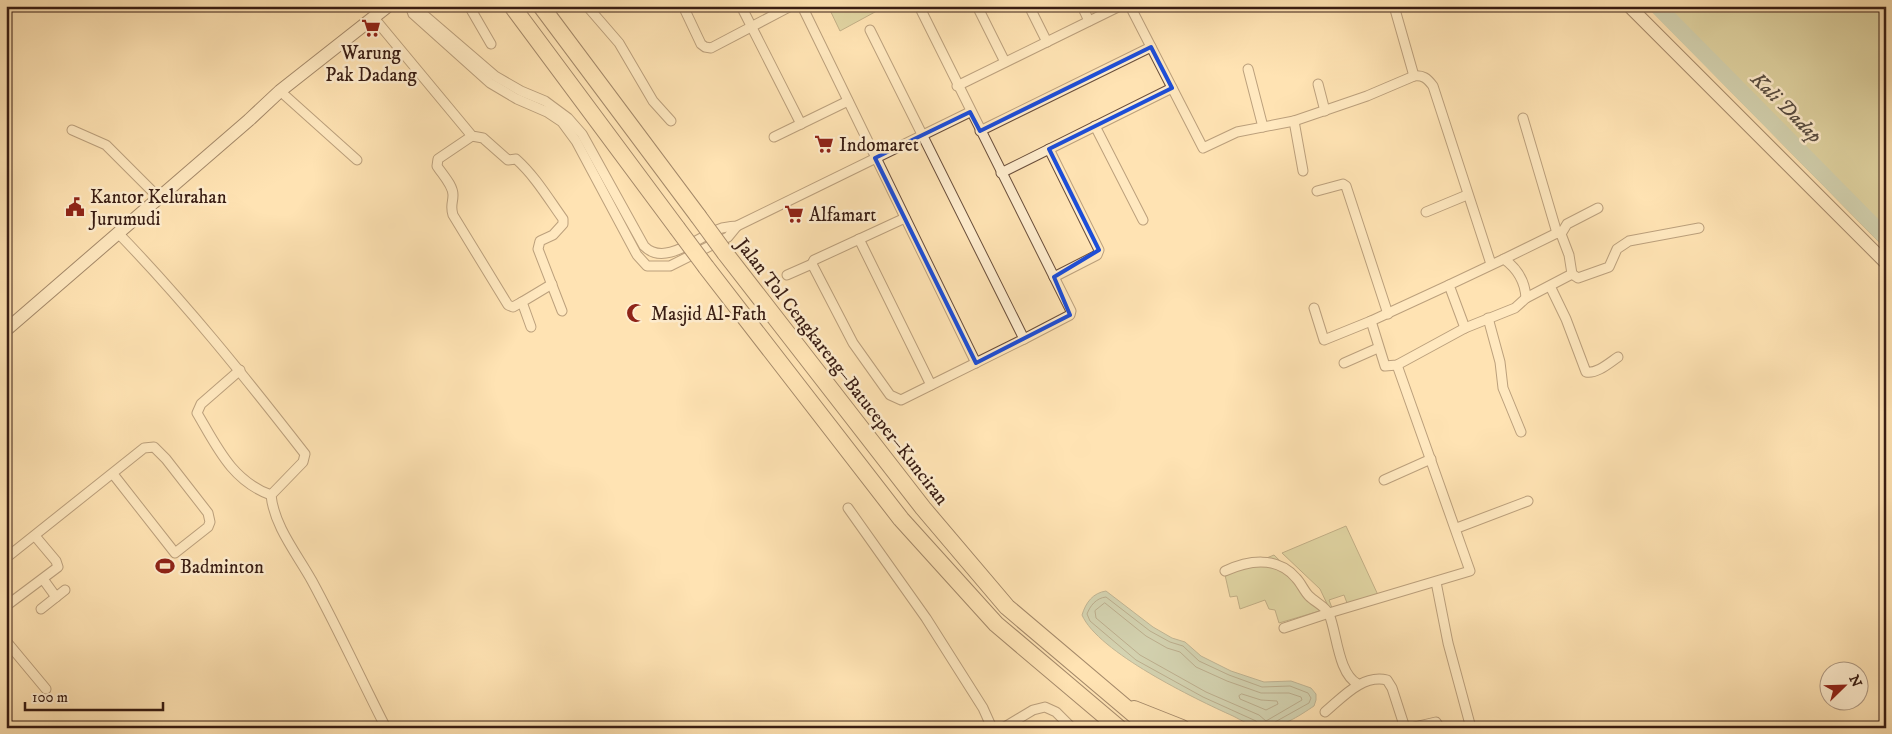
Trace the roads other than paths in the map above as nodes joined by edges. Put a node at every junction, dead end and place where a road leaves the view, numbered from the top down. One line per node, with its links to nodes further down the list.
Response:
1 (388, 6): 19 (main road)
2 (410, 6): 59 (street); 59 (street)
3 (469, 6): 24 (street)
4 (512, 6): 120 (highway, bridge)
5 (541, 6): 114 (highway, Jalan Tol Cengkareng–Batuceper–Kunciran, bridge)
6 (587, 6): 37 (street)
7 (683, 6): 21 (street)
8 (741, 6): 21 (street)
9 (791, 6): 21 (street)
10 (802, 6): 33 (street)
11 (919, 6): 30 (street)
12 (977, 6): 26 (street)
13 (1029, 6): 23 (street)
14 (1082, 6): 20 (street)
15 (1120, 6): 20 (street)
16 (1130, 6): 25 (street)
17 (1394, 6): 28 (street)
18 (1629, 6): 65 (main road)
19 (374, 18): 32 (main road); 44 (street)
20 (1089, 22): 23 (street)
21 (751, 27): 39 (street)
22 (870, 30): 45 (street)
23 (1047, 42): 26 (street)
24 (491, 44)
25 (1151, 47): 31 (street); 43 (street)
26 (1005, 62): 30 (street)
27 (1248, 69): 41 (street)
28 (1414, 76): 34 (street); 53 (street)
29 (1318, 84): 34 (street)
30 (957, 86): 35 (street)
31 (1172, 88): 40 (street); 41 (street)
32 (280, 90): 49 (street); 54 (main road)
33 (848, 101): 39 (street); 48 (street)
34 (1325, 111): 38 (street)
35 (970, 112): 43 (street); 45 (street)
36 (1523, 118): 62 (street)
37 (671, 121)
38 (1294, 121): 41 (street); 50 (street)
39 (801, 124): 46 (street)
40 (1095, 126): 47 (street); 58 (street)
41 (1263, 127)
42 (72, 130): 54 (street)
43 (980, 131): 51 (street)
44 (472, 136): 71 (street); 75 (street)
45 (923, 136): 48 (street); 84 (street)
46 (774, 137)
47 (1049, 149): 51 (street); 70 (street)
48 (875, 158): 57 (street); 59 (street)
49 (357, 160)
50 (1303, 172)
51 (1001, 173): 70 (street)
52 (1317, 191): 78 (street)
53 (1467, 195): 56 (street); 67 (street)
54 (158, 197): 61 (main road)
55 (1598, 208): 62 (street)
56 (1426, 212)
57 (905, 218): 63 (street); 87 (street)
58 (1143, 220)
59 (737, 226)
60 (1699, 228): 68 (street)
61 (118, 233): 81 (main road); 90 (street)
62 (1559, 234): 64 (street); 68 (street)
63 (859, 239): 66 (street); 91 (street)
64 (1504, 259): 67 (street); 74 (street)
65 (1886, 263)
66 (812, 264): 69 (street); 91 (street)
67 (1490, 264): 72 (street)
68 (1572, 274): 73 (street)
69 (787, 275)
70 (1054, 277): 84 (street)
71 (552, 284): 75 (street); 77 (street)
72 (1449, 285): 78 (street); 83 (street)
73 (1550, 286): 74 (street); 86 (street)
74 (1526, 298): 79 (street)
75 (522, 302): 82 (street)
76 (1314, 308): 80 (street)
77 (562, 311)
78 (1388, 314): 80 (street)
79 (1488, 318): 83 (street); 92 (street)
80 (1371, 320): 85 (street)
81 (7, 325)
82 (531, 327)
83 (1466, 328): 89 (street)
84 (1024, 339): 87 (street)
85 (1378, 348): 88 (street); 89 (street)
86 (1618, 357)
87 (976, 363): 91 (street)
88 (1344, 363)
89 (1397, 364): 93 (street)
90 (240, 370): 96 (street); 96 (street)
91 (931, 386)
92 (1520, 432)
93 (1431, 459): 95 (street); 99 (street)
94 (114, 474): 94 (street); 100 (street)
95 (1384, 480)
96 (271, 495): 116 (street)
97 (1528, 501): 99 (street)
98 (848, 508): 117 (street)
99 (1456, 528): 104 (street)
100 (35, 536): 101 (street); 103 (street)
101 (6, 558)
102 (1226, 571): 109 (street)
103 (42, 579): 106 (street); 107 (street)
104 (1436, 582): 109 (street); 126 (street)
105 (65, 590): 106 (street)
106 (56, 597): 108 (street)
107 (6, 606)
108 (41, 609)
109 (1328, 613): 110 (street); 112 (street)
110 (1284, 628)
111 (6, 641): 113 (street)
112 (1358, 684): 115 (street); 123 (street)
113 (46, 689)
114 (1122, 705): 121 (highway, Jalan Tol Cengkareng–Batuceper–Kunciran); 122 (highway)
115 (1325, 712)
116 (386, 728)
117 (992, 728)
118 (1003, 728): 119 (street)
119 (1072, 728)
120 (1119, 728)
121 (1150, 728)
122 (1182, 728)
123 (1405, 728)
124 (1410, 728): 125 (street)
125 (1440, 728)
126 (1470, 728)

